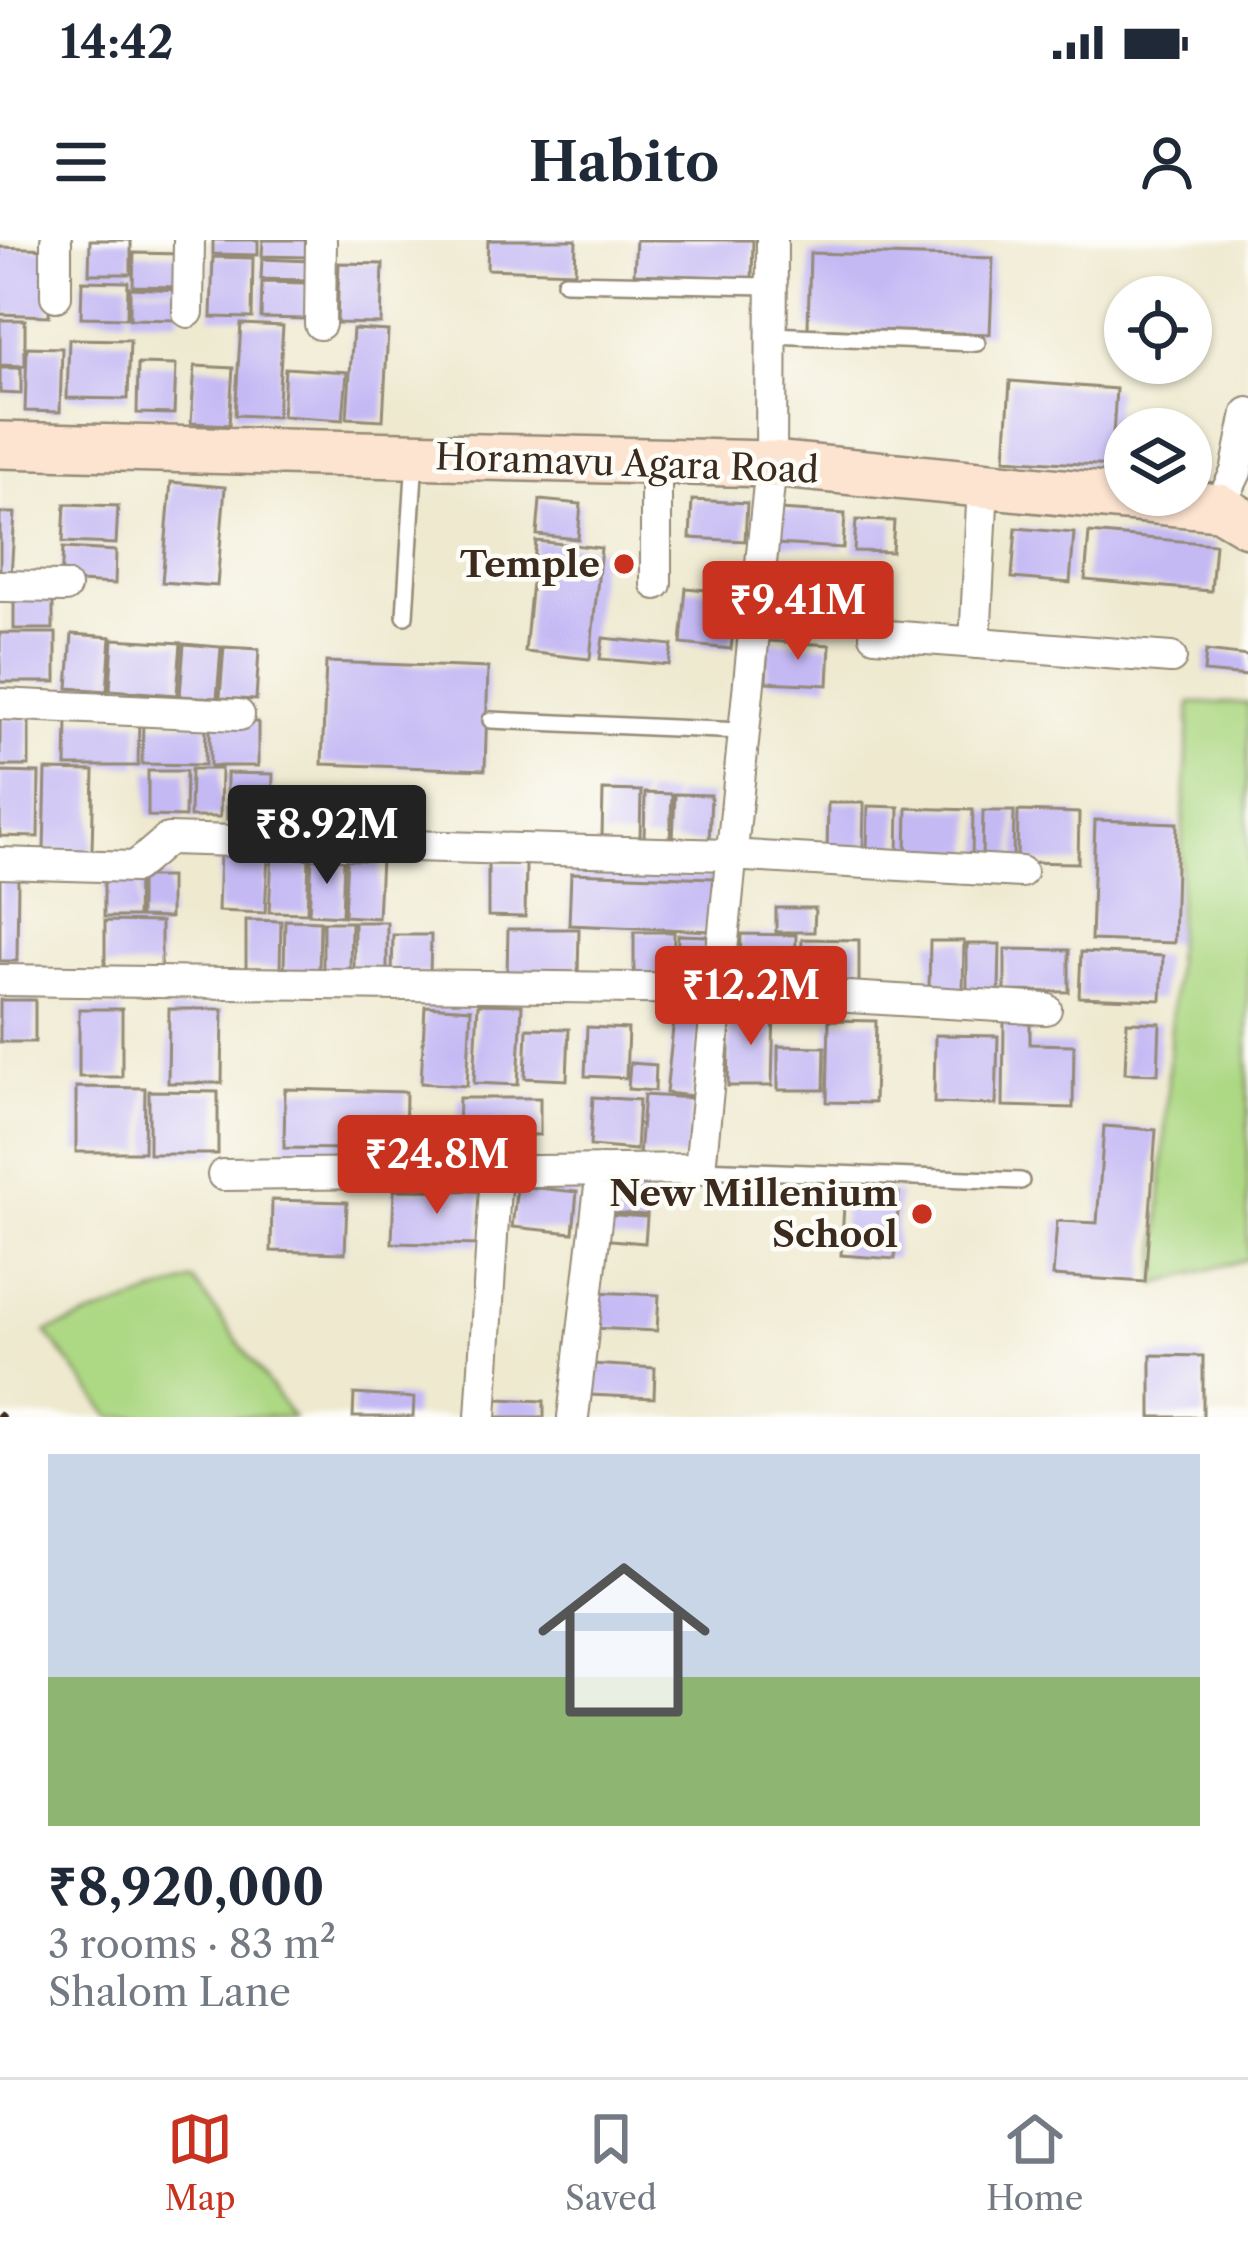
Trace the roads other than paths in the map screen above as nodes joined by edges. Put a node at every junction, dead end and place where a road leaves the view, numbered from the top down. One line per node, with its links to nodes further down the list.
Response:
1 (56, 240): 7 (street)
2 (189, 240): 8 (street)
3 (321, 240): 9 (street)
4 (772, 240): 6 (street)
5 (565, 281): 6 (lane)
6 (769, 286): 10 (street)
7 (56, 296)
8 (188, 312)
9 (320, 324)
10 (770, 335): 11 (lane); 16 (street)
11 (977, 344)
12 (1248, 413): 18 (street)
13 (0, 445): 14 (street, Horamavu Agara Road)
14 (416, 455): 15 (street, Horamavu Agara Road); 22 (lane)
15 (656, 462): 16 (street, Horamavu Agara Road); 19 (street)
16 (771, 464): 17 (street, Horamavu Agara Road); 29 (street)
17 (983, 484): 18 (street, Horamavu Agara Road); 24 (street)
18 (1233, 515)
19 (656, 584)
20 (0, 586): 21 (street)
21 (65, 587)
22 (405, 616)
23 (875, 635): 24 (street)
24 (975, 643): 25 (street)
25 (1172, 658)
26 (0, 704): 27 (street)
27 (239, 715)
28 (491, 720): 29 (lane)
29 (742, 731): 30 (street)
30 (728, 855): 31 (street); 32 (street); 34 (street)
31 (0, 863)
32 (1022, 872)
33 (0, 980): 34 (street)
34 (716, 988): 35 (street); 36 (street)
35 (1046, 1010)
36 (700, 1169): 37 (street); 40 (lane)
37 (602, 1170): 38 (street); 42 (street)
38 (496, 1172): 39 (street); 41 (street)
39 (223, 1175)
40 (1021, 1181)
41 (481, 1417)
42 (573, 1417)

